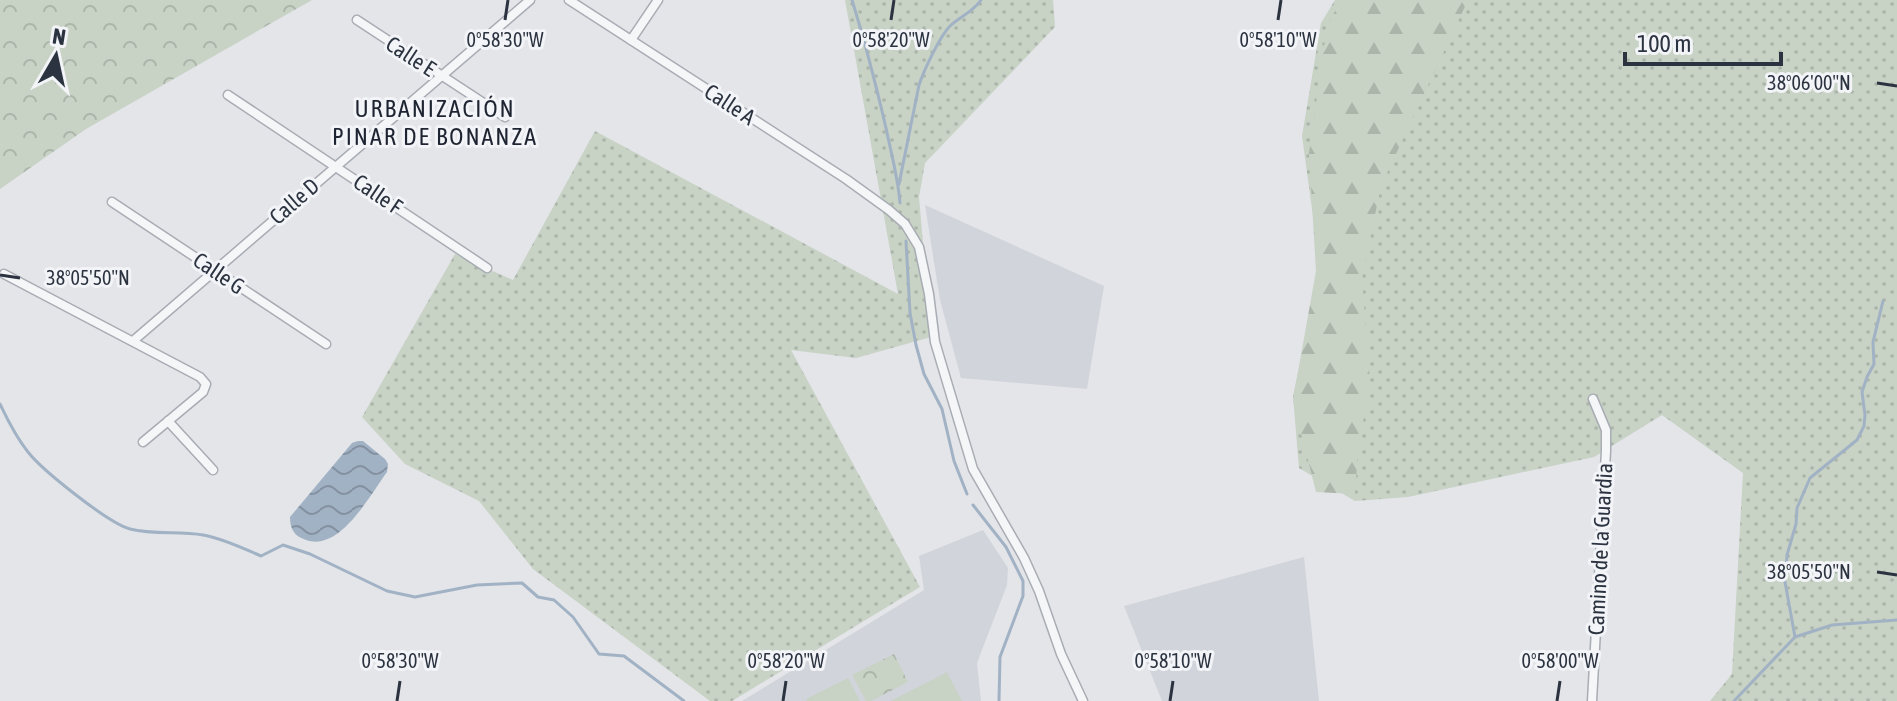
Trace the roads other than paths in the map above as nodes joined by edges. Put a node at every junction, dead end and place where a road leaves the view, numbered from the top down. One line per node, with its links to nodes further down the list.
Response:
1 (530, 0): 6 (street, Calle D)
2 (569, 0): 5 (street, Calle A)
3 (658, 0): 5 (street)
4 (357, 20): 6 (street, Calle E)
5 (631, 40): 20 (street, Calle A)
6 (442, 75): 8 (street, Calle E); 9 (street, Calle D)
7 (228, 95): 9 (street, Calle F)
8 (505, 117)
9 (336, 165): 11 (street, Calle F); 12 (street, Calle D)
10 (112, 202): 12 (street, Calle G)
11 (487, 268)
12 (214, 270): 14 (street, Calle D); 15 (street, Calle G)
13 (4, 274): 14 (street)
14 (133, 341): 17 (street)
15 (326, 344)
16 (1593, 399): 21 (street, Camino de la Guardia)
17 (168, 421): 18 (street); 19 (street)
18 (143, 442)
19 (213, 470)
20 (1083, 701)
21 (1592, 701)

